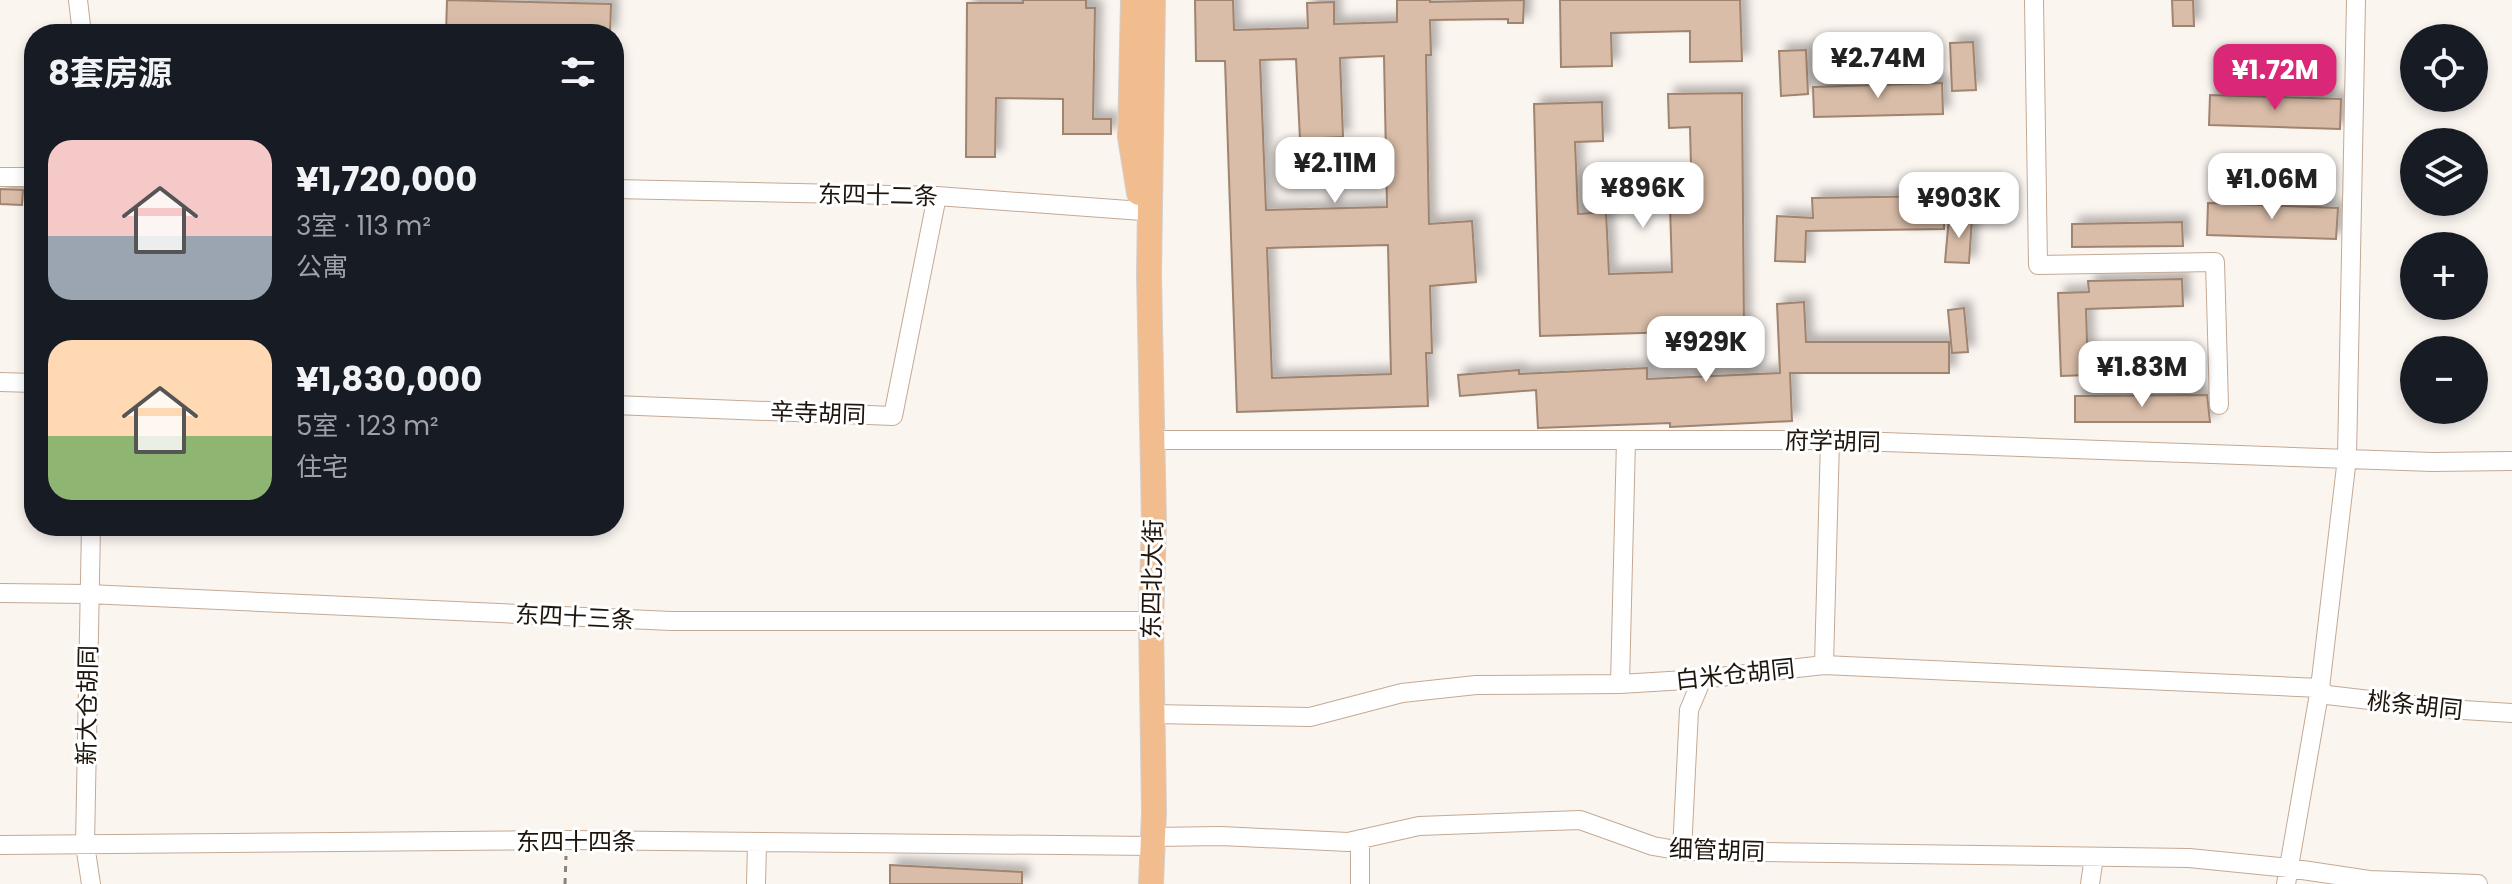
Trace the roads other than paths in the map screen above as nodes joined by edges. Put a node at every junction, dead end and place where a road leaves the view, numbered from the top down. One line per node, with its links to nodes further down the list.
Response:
1 (78, 0): 6 (street)
2 (1133, 0): 11 (main road, 东四北大街)
3 (1153, 0): 12 (main road, 东四北大街)
4 (2034, 0): 16 (street)
5 (2356, 0): 20 (street)
6 (81, 24)
7 (0, 177): 8 (street)
8 (24, 177)
9 (624, 189): 10 (street, 东四十二条)
10 (937, 196): 11 (street, 东四十二条); 15 (street, 辛寺胡同)
11 (1142, 211): 12 (main road, 东四北大街)
12 (1149, 275): 17 (main road, 东四北大街)
13 (0, 382): 14 (street)
14 (24, 383)
15 (624, 405)
16 (2219, 405)
17 (1153, 440): 18 (street, 府学胡同); 25 (main road, 东四北大街)
18 (1626, 440): 19 (street, 府学胡同); 28 (street)
19 (1830, 440): 20 (street, 府学胡同); 26 (street)
20 (2347, 458): 21 (street, 府学胡同); 29 (street)
21 (2512, 461)
22 (91, 536): 24 (street, 新大仓胡同)
23 (0, 593): 24 (street, 东四十三条)
24 (89, 594): 25 (street, 东四十三条); 36 (street, 新大仓胡同)
25 (1151, 621): 31 (main road, 东四北大街)
26 (1824, 665): 27 (street, 白米仓胡同); 29 (street, 白米仓胡同)
27 (1702, 679): 28 (street, 白米仓胡同); 37 (street)
28 (1620, 684): 31 (street, 白米仓胡同)
29 (2320, 688): 30 (street, 桃条胡同); 39 (street)
30 (2512, 713)
31 (1152, 714): 33 (main road, 东四北大街)
32 (1360, 839): 33 (street, 细管胡同); 37 (street, 细管胡同); 43 (street)
33 (1152, 842): 34 (street, 东四十四条); 42 (main road, 东四北大街)
34 (757, 843): 36 (street, 东四十四条); 41 (street)
35 (0, 845): 36 (street, 东四十四条)
36 (85, 845): 40 (street, 新大仓胡同)
37 (1682, 851): 38 (street, 细管胡同)
38 (2094, 857): 39 (street, 细管胡同); 44 (street)
39 (2287, 876): 45 (street, 细管胡同)
40 (91, 884)
41 (756, 884)
42 (1151, 884)
43 (1360, 884)
44 (2090, 884)
45 (2478, 884)

